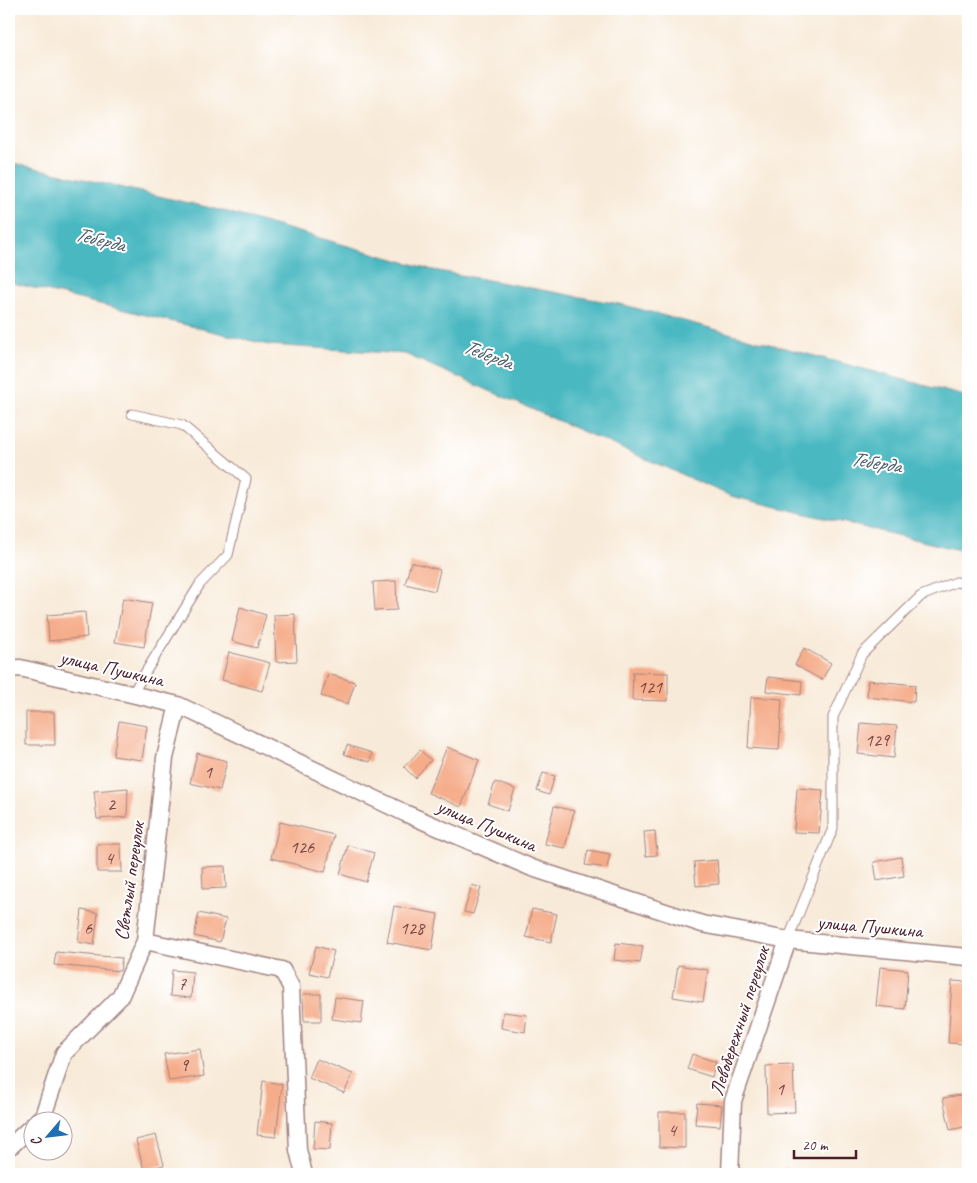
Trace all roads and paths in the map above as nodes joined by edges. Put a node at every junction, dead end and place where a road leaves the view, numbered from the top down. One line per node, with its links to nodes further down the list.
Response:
1 (132, 414): 4 (lane)
2 (968, 584): 6 (lane)
3 (9, 669): 4 (street, улица Пушкина)
4 (132, 694): 5 (street, улица Пушкина)
5 (178, 705): 6 (street, улица Пушкина); 7 (street, Светлый переулок)
6 (788, 940): 8 (street, улица Пушкина); 13 (street, Левобережный переулок)
7 (145, 941): 9 (street, Светлый переулок); 12 (street)
8 (968, 957)
9 (45, 1110)
10 (22, 1136): 11 (street)
11 (9, 1146)
12 (304, 1174)
13 (730, 1174)

